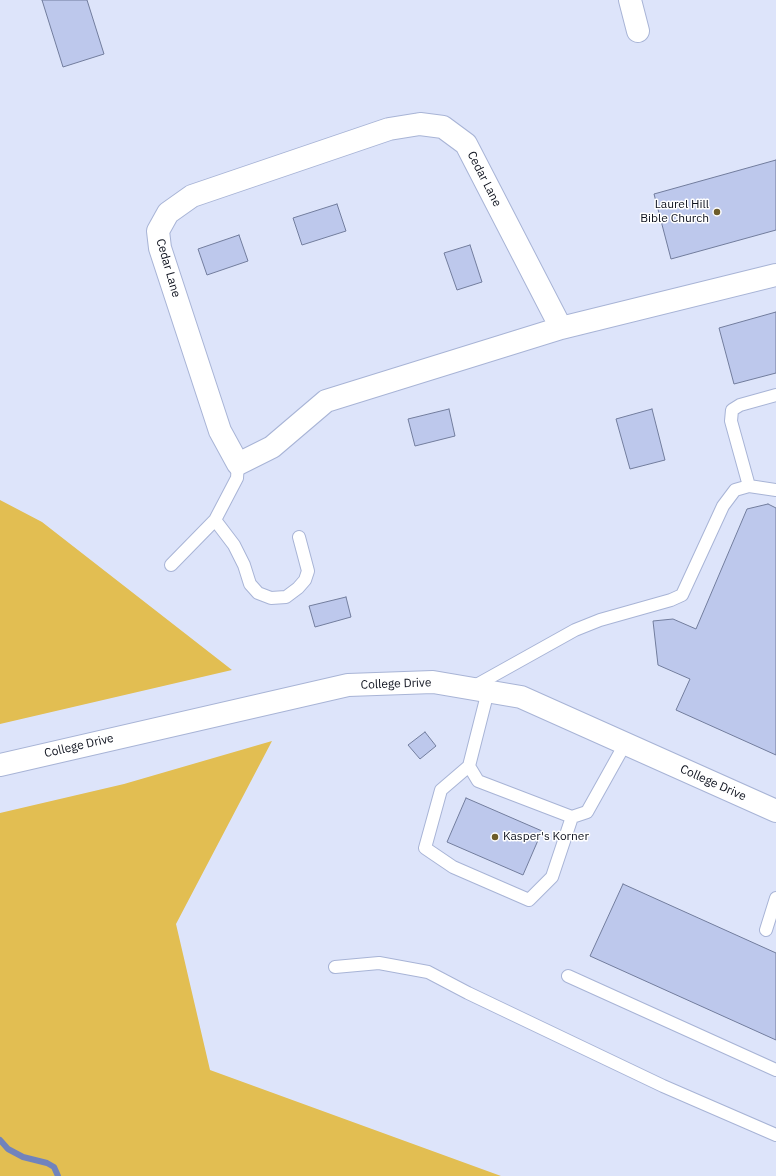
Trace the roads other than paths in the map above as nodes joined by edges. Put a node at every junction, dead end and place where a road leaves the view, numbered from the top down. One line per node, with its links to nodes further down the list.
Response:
1 (630, 0): 2 (street)
2 (638, 31)
3 (776, 275): 4 (street)
4 (561, 328): 6 (street); 6 (street, Cedar Lane)
5 (776, 395): 7 (lane)
6 (238, 464): 9 (lane)
7 (750, 486): 8 (lane); 12 (lane)
8 (776, 490)
9 (215, 520): 10 (lane); 11 (lane)
10 (299, 537)
11 (171, 565)
12 (479, 690): 13 (street, College Drive); 14 (street, College Drive); 15 (lane)
13 (625, 744): 16 (street, College Drive); 17 (lane)
14 (0, 765)
15 (469, 766): 17 (lane); 17 (lane)
16 (776, 811)
17 (572, 817)
18 (776, 898): 19 (lane)
19 (766, 930)
20 (335, 966): 23 (lane)
21 (568, 976): 22 (lane)
22 (776, 1070)
23 (776, 1135)

